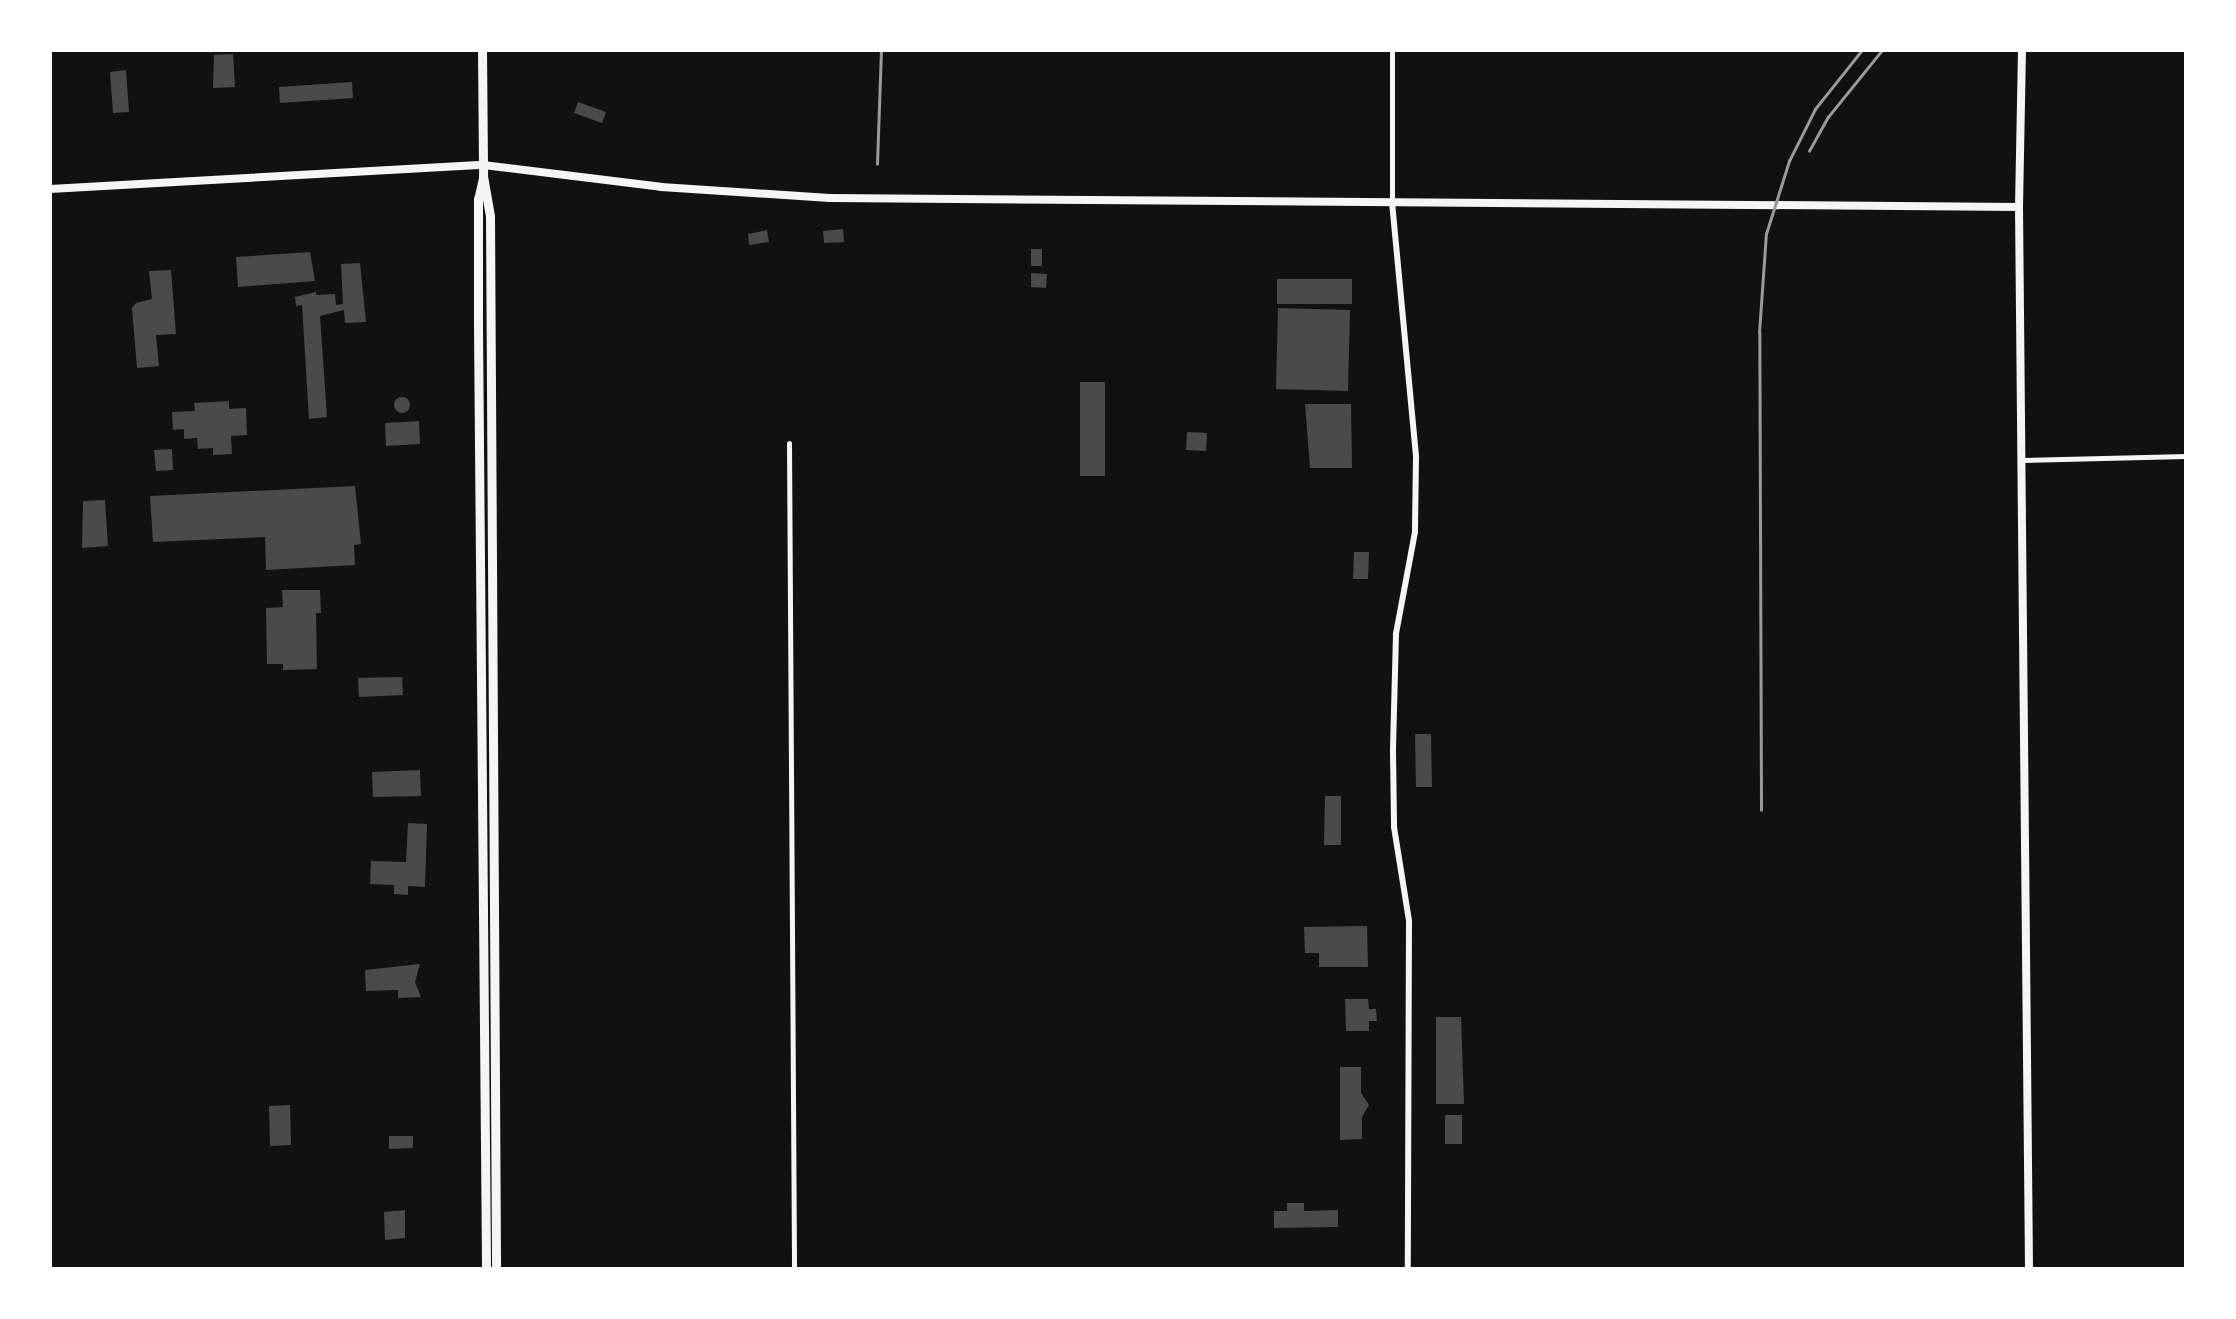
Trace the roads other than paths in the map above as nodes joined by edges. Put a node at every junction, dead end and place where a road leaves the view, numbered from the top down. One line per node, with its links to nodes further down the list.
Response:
1 (482, 50): 4 (main road)
2 (1392, 50): 6 (street)
3 (2022, 50): 7 (main road)
4 (483, 170): 5 (main road); 6 (main road); 11 (main road); 12 (main road)
5 (50, 189)
6 (1392, 202): 7 (main road); 14 (street)
7 (2020, 207): 10 (main road)
8 (789, 444): 13 (street)
9 (2186, 456): 10 (street)
10 (2024, 460): 15 (main road)
11 (486, 1269)
12 (496, 1269)
13 (794, 1269)
14 (1408, 1269)
15 (2029, 1269)

